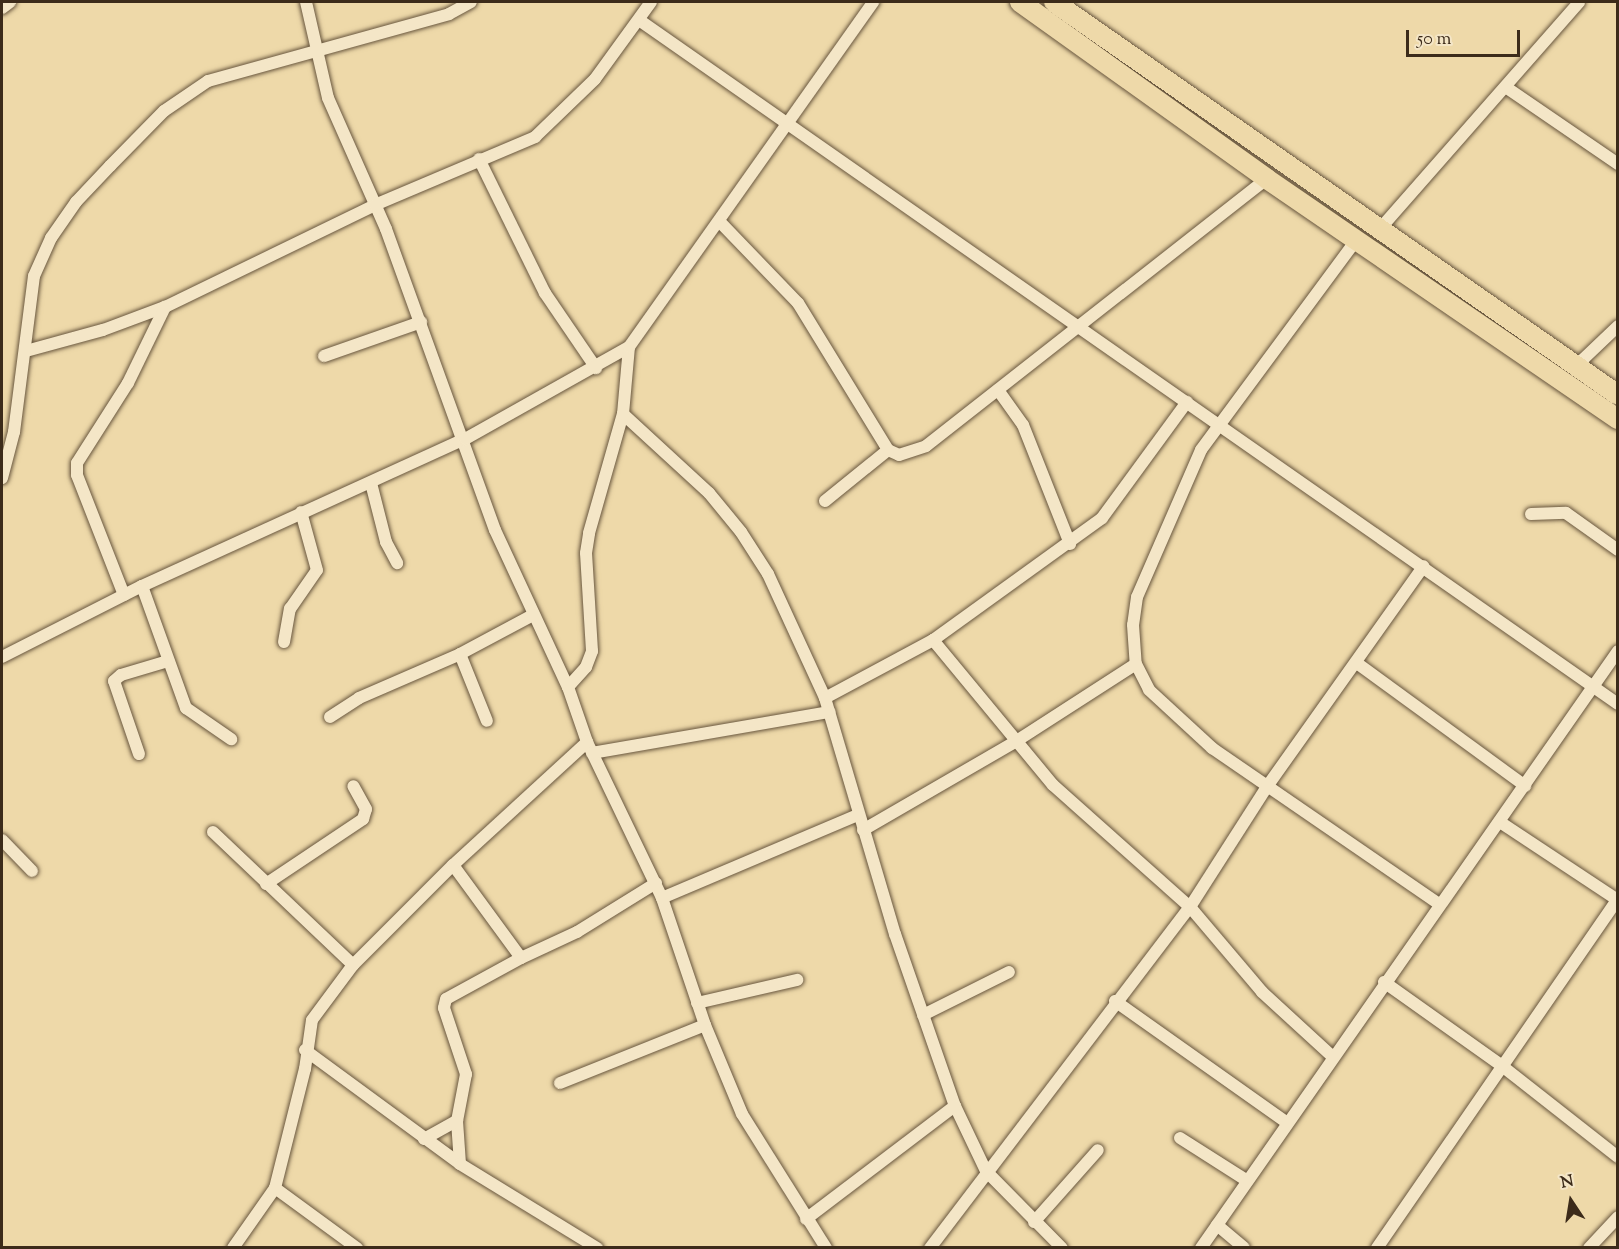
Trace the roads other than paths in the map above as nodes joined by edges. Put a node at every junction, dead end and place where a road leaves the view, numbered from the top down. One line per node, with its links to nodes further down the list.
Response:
1 (10, 2): 9 (street)
2 (306, 2): 11 (street)
3 (471, 2): 11 (street)
4 (651, 2): 10 (street)
5 (873, 2): 13 (street)
6 (1020, 2): 16 (main road)
7 (1054, 2): 19 (main road)
8 (1579, 2): 12 (street)
9 (2, 8)
10 (639, 20): 13 (street); 14 (street)
11 (315, 52): 17 (street); 26 (street)
12 (1507, 88): 15 (street); 19 (street)
13 (786, 121): 18 (street); 24 (street)
14 (479, 159): 17 (street); 29 (street)
15 (1617, 164)
16 (1267, 179): 20 (main road); 24 (street)
17 (375, 205): 21 (street); 22 (street)
18 (719, 221): 25 (street); 37 (street)
19 (1379, 230): 28 (main road)
20 (1358, 239): 34 (main road); 35 (street)
21 (165, 306): 26 (street); 48 (street)
22 (422, 322): 27 (street); 36 (street)
23 (1617, 326): 28 (street)
24 (1078, 329): 30 (street); 32 (street)
25 (629, 347): 29 (street); 33 (street)
26 (26, 351): 38 (street)
27 (324, 356)
28 (1576, 366): 31 (main road)
29 (596, 368): 36 (street)
30 (998, 390): 37 (street); 43 (street)
31 (1617, 395)
32 (1187, 402): 35 (street); 43 (street)
33 (623, 414): 59 (street); 60 (street)
34 (1617, 419)
35 (1220, 424): 46 (street); 56 (street)
36 (465, 439): 39 (street); 49 (street)
37 (888, 450): 40 (street)
38 (2, 478)
39 (371, 483): 41 (street); 45 (street)
40 (825, 501)
41 (301, 512): 47 (street); 51 (street)
42 (1531, 514): 44 (street)
43 (1070, 544): 50 (street)
44 (1617, 550)
45 (397, 563)
46 (1424, 566): 57 (street); 58 (street)
47 (142, 586): 48 (street); 55 (street)
48 (124, 596): 54 (street)
49 (533, 615): 53 (street); 59 (street)
50 (933, 640): 60 (street); 66 (street)
51 (284, 642)
52 (1617, 651): 58 (street)
53 (460, 654): 63 (street); 64 (street)
54 (2, 657)
55 (168, 661): 65 (street); 68 (street)
56 (1136, 664): 66 (street); 71 (street)
57 (1358, 664): 70 (street); 71 (street)
58 (1593, 686): 61 (street); 70 (street)
59 (568, 687): 67 (street)
60 (825, 698): 62 (street)
61 (1617, 704)
62 (829, 712): 67 (street); 72 (street)
63 (330, 717)
64 (487, 721)
65 (231, 739)
66 (1018, 740): 74 (street); 84 (street)
67 (590, 748): 77 (street); 79 (street)
68 (139, 754)
69 (353, 786): 80 (street)
70 (1525, 786): 73 (street)
71 (1266, 788): 83 (street); 84 (street)
72 (858, 815): 74 (street); 81 (street)
73 (1500, 822): 82 (street); 83 (street)
74 (863, 830): 92 (street)
75 (213, 832): 80 (street)
76 (2, 840): 78 (street)
77 (453, 865): 85 (street); 86 (street)
78 (32, 872)
79 (656, 883): 81 (street); 85 (street)
80 (266, 884): 86 (street)
81 (662, 898): 91 (street)
82 (1617, 899): 96 (street)
83 (1439, 904): 89 (street)
84 (1190, 907): 90 (street); 95 (street)
85 (521, 958): 99 (street)
86 (353, 965): 94 (street)
87 (1009, 972): 92 (street)
88 (797, 980): 91 (street)
89 (1384, 982): 95 (street); 96 (street)
90 (1115, 1001): 100 (street); 106 (street)
91 (697, 1003): 93 (street)
92 (923, 1015): 98 (street)
93 (705, 1025): 97 (street); 110 (street)
94 (305, 1050): 101 (street); 108 (street)
95 (1333, 1057): 100 (street)
96 (1502, 1066): 104 (street); 121 (street)
97 (560, 1083)
98 (955, 1106): 106 (street); 110 (street)
99 (457, 1121): 101 (street); 105 (street)
100 (1287, 1123): 107 (street)
101 (424, 1138): 105 (street)
102 (1180, 1138): 107 (street)
103 (1098, 1150): 111 (street)
104 (1617, 1157)
105 (460, 1164): 115 (street)
106 (986, 1171): 111 (street); 117 (street)
107 (1246, 1180): 112 (street)
108 (275, 1188): 113 (street); 114 (street)
109 (1617, 1217): 122 (street)
110 (806, 1219): 116 (street)
111 (1034, 1222): 118 (street)
112 (1216, 1225): 119 (street); 120 (street)
113 (233, 1248)
114 (357, 1248)
115 (597, 1248)
116 (826, 1248)
117 (930, 1248)
118 (1062, 1248)
119 (1201, 1248)
120 (1244, 1248)
121 (1377, 1248)
122 (1589, 1248)

